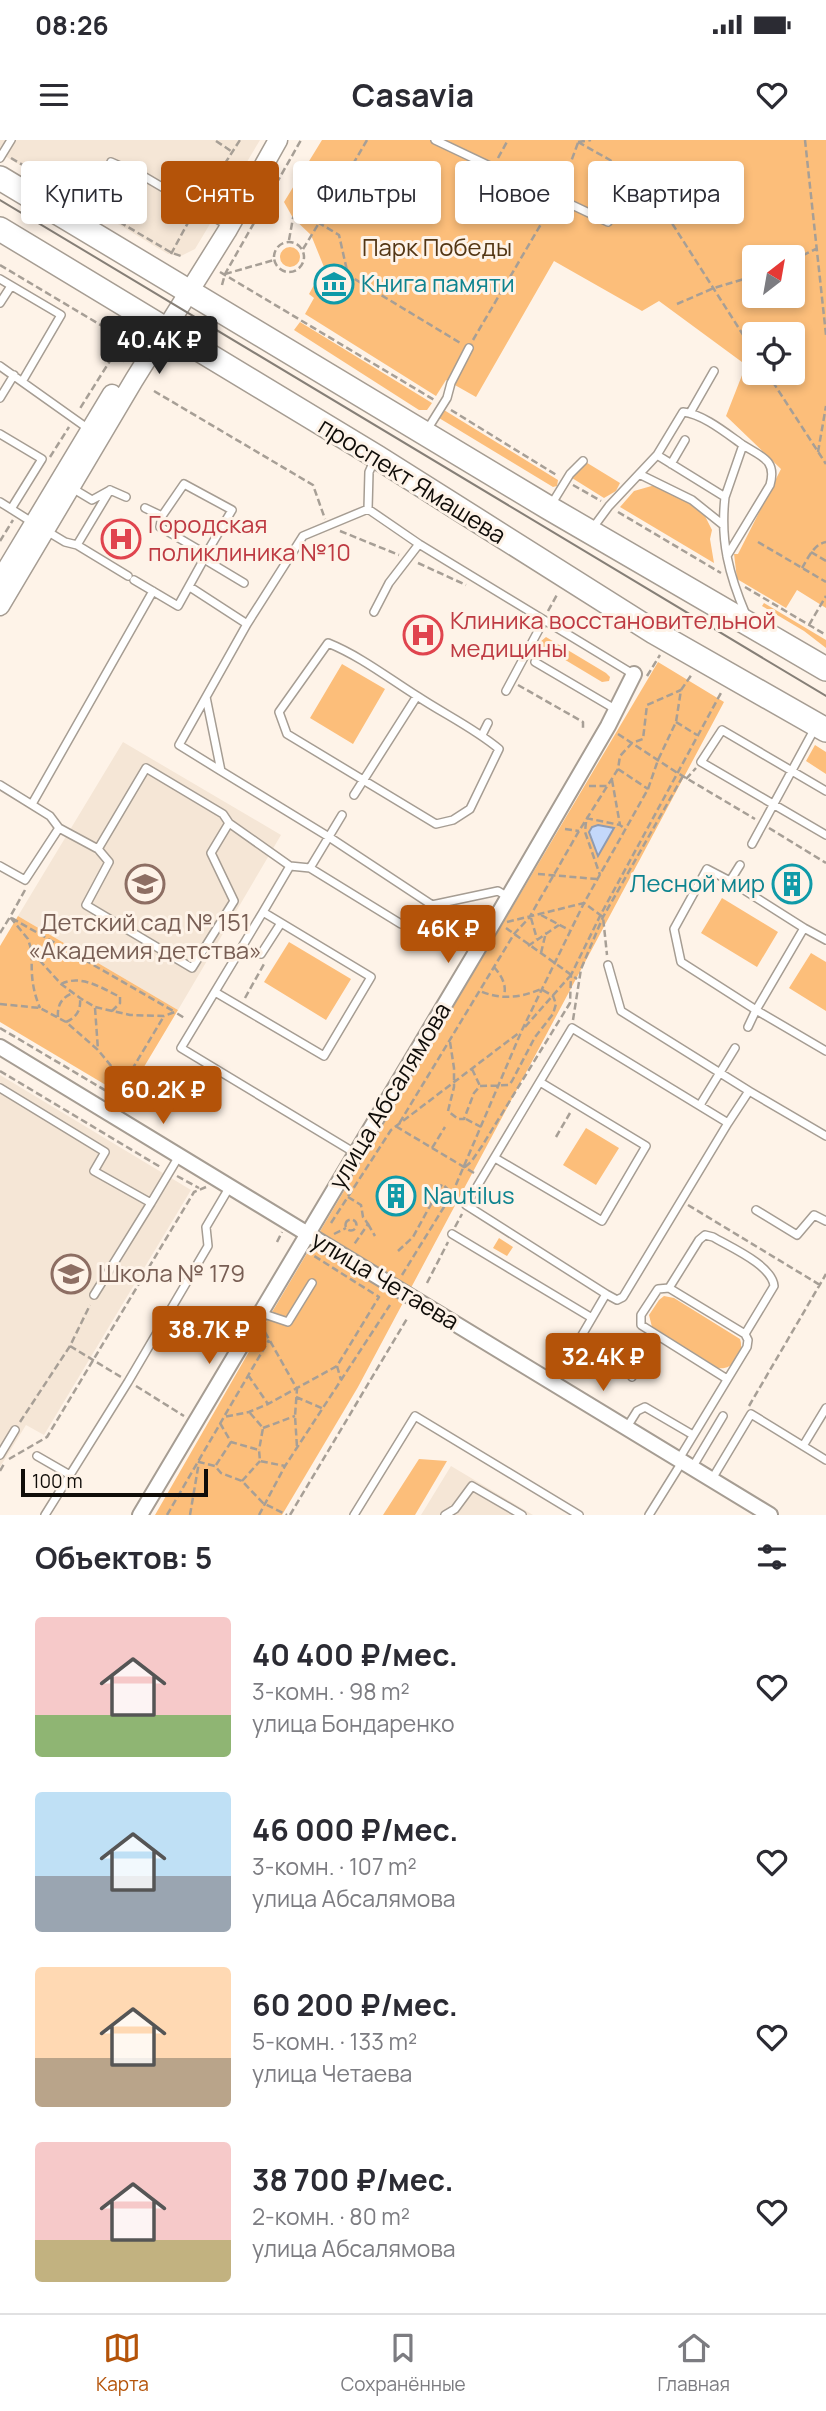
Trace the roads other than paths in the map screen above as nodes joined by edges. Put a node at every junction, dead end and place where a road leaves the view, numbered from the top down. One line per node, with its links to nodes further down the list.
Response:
1 (11, 140): 5 (lane)
2 (272, 140): 6 (street)
3 (278, 140): 13 (street)
4 (435, 140): 8 (lane)
5 (1, 155)
6 (259, 161)
7 (0, 178): 13 (main road, проспект Ямашева)
8 (588, 212)
9 (218, 224): 13 (street)
10 (0, 229): 15 (main road, проспект Ямашева)
11 (0, 279): 12 (lane)
12 (11, 286): 14 (lane); 20 (lane)
13 (185, 289): 15 (street); 25 (main road, проспект Ямашева)
14 (0, 303)
15 (161, 326): 23 (street); 29 (main road, проспект Ямашева); 33 (street)
16 (469, 348): 25 (lane)
17 (0, 366): 19 (lane)
18 (714, 370): 22 (lane)
19 (14, 375): 20 (lane); 21 (lane)
20 (23, 380): 23 (lane)
21 (0, 398)
22 (691, 413): 27 (lane); 28 (lane)
23 (90, 430): 44 (street)
24 (0, 434): 41 (lane)
25 (425, 434): 39 (main road, проспект Ямашева)
26 (685, 440): 31 (lane)
27 (743, 445): 36 (lane); 48 (lane)
28 (657, 455): 31 (lane); 32 (lane)
29 (377, 457): 40 (lane); 69 (main road, проспект Ямашева)
30 (583, 461): 39 (lane)
31 (671, 464): 36 (lane)
32 (639, 474): 43 (lane); 45 (lane)
33 (72, 488): 34 (lane); 44 (street)
34 (110, 490): 35 (lane); 47 (lane)
35 (126, 497)
36 (724, 497): 43 (lane)
37 (0, 502): 41 (lane)
38 (145, 508): 42 (lane)
39 (549, 508): 45 (main road, проспект Ямашева)
40 (368, 509): 46 (lane); 58 (lane)
41 (14, 511): 44 (lane)
42 (162, 516): 49 (lane); 49 (lane)
43 (722, 524): 48 (lane)
44 (39, 527): 47 (lane); 50 (street); 54 (street)
45 (590, 531): 57 (main road, проспект Ямашева)
46 (419, 544): 55 (lane); 56 (lane)
47 (77, 545): 53 (lane)
48 (727, 556): 57 (lane)
49 (205, 557): 51 (lane); 52 (lane)
50 (0, 580)
51 (244, 583)
52 (190, 587): 53 (lane); 58 (lane)
53 (153, 591): 77 (lane)
54 (0, 606)
55 (374, 612)
56 (544, 621): 63 (lane); 64 (lane)
57 (749, 622): 62 (main road, проспект Ямашева)
58 (247, 624): 66 (lane)
59 (355, 643): 60 (lane)
60 (349, 652): 65 (lane); 73 (lane)
61 (534, 662): 67 (lane)
62 (826, 669)
63 (634, 674): 67 (street, улица Абсалямова)
64 (506, 691)
65 (417, 696): 70 (lane); 73 (lane)
66 (206, 697): 72 (lane); 72 (lane)
67 (615, 709): 91 (street, улица Абсалямова)
68 (488, 723): 70 (lane)
69 (821, 727): 71 (lane)
70 (482, 735): 73 (lane)
71 (791, 769): 75 (lane); 78 (lane); 78 (lane)
72 (221, 771): 83 (lane)
73 (363, 781): 76 (lane)
74 (0, 785): 77 (lane)
75 (826, 791)
76 (354, 795)
77 (32, 804): 81 (lane)
78 (775, 804): 82 (lane); 84 (lane)
79 (342, 815): 83 (lane)
80 (229, 823): 85 (lane); 85 (lane); 88 (lane)
81 (59, 828): 85 (lane); 87 (lane)
82 (826, 835)
83 (329, 837): 89 (lane); 91 (lane)
84 (752, 844)
85 (97, 849)
86 (740, 865): 90 (lane)
87 (0, 866)
88 (290, 866): 89 (lane); 92 (lane)
89 (310, 868): 94 (lane)
90 (730, 881): 95 (lane); 100 (lane)
91 (508, 897): 112 (street, улица Абсалямова)
92 (263, 912): 93 (lane); 99 (lane)
93 (281, 923): 97 (lane); 99 (lane)
94 (401, 924)
95 (804, 928): 96 (lane); 100 (lane)
96 (826, 940)
97 (261, 954)
98 (608, 965): 105 (lane)
99 (215, 992): 112 (lane)
100 (756, 1010): 101 (lane); 104 (lane)
101 (748, 1027)
102 (0, 1047): 113 (street, улица Четаева)
103 (735, 1048): 105 (lane)
104 (826, 1051)
105 (720, 1072): 108 (lane); 109 (lane)
106 (540, 1082): 109 (lane); 114 (lane); 114 (lane)
107 (0, 1088): 116 (lane)
108 (749, 1091): 110 (lane); 111 (lane)
109 (700, 1105): 110 (lane)
110 (728, 1123): 123 (lane)
111 (826, 1136)
112 (356, 1153): 119 (street, улица Абсалямова)
113 (178, 1156): 115 (street, улица Четаева); 116 (lane)
114 (495, 1158): 123 (lane)
115 (228, 1191): 119 (street, улица Четаева); 142 (lane)
116 (151, 1203): 124 (lane)
117 (756, 1210): 118 (lane)
118 (826, 1221)
119 (307, 1234): 125 (street, улица Абсалямова); 131 (street, улица Четаева)
120 (452, 1234): 126 (lane)
121 (312, 1283): 125 (lane)
122 (669, 1288): 127 (lane); 127 (lane); 128 (lane)
123 (606, 1294): 126 (lane)
124 (94, 1296)
125 (261, 1313): 146 (street, улица Абсалямова)
126 (592, 1318): 131 (lane)
127 (745, 1334): 130 (lane)
128 (657, 1336): 129 (lane); 130 (lane)
129 (632, 1377)
130 (727, 1379): 136 (lane)
131 (553, 1384): 134 (street, улица Четаева)
132 (826, 1408): 137 (lane)
133 (723, 1416): 141 (lane)
134 (626, 1428): 136 (lane); 141 (street, улица Четаева)
135 (15, 1430): 138 (lane)
136 (693, 1436): 141 (lane)
137 (803, 1446): 140 (lane); 143 (lane)
138 (0, 1455)
139 (37, 1455): 142 (lane)
140 (826, 1460)
141 (684, 1463): 143 (street, улица Четаева); 151 (lane)
142 (70, 1475): 145 (lane)
143 (712, 1480): 152 (street, улица Четаева)
144 (564, 1511): 147 (lane); 150 (lane)
145 (45, 1515)
146 (140, 1515)
147 (354, 1515)
148 (445, 1515): 149 (lane)
149 (522, 1515)
150 (579, 1515)
151 (649, 1515)
152 (770, 1515)

